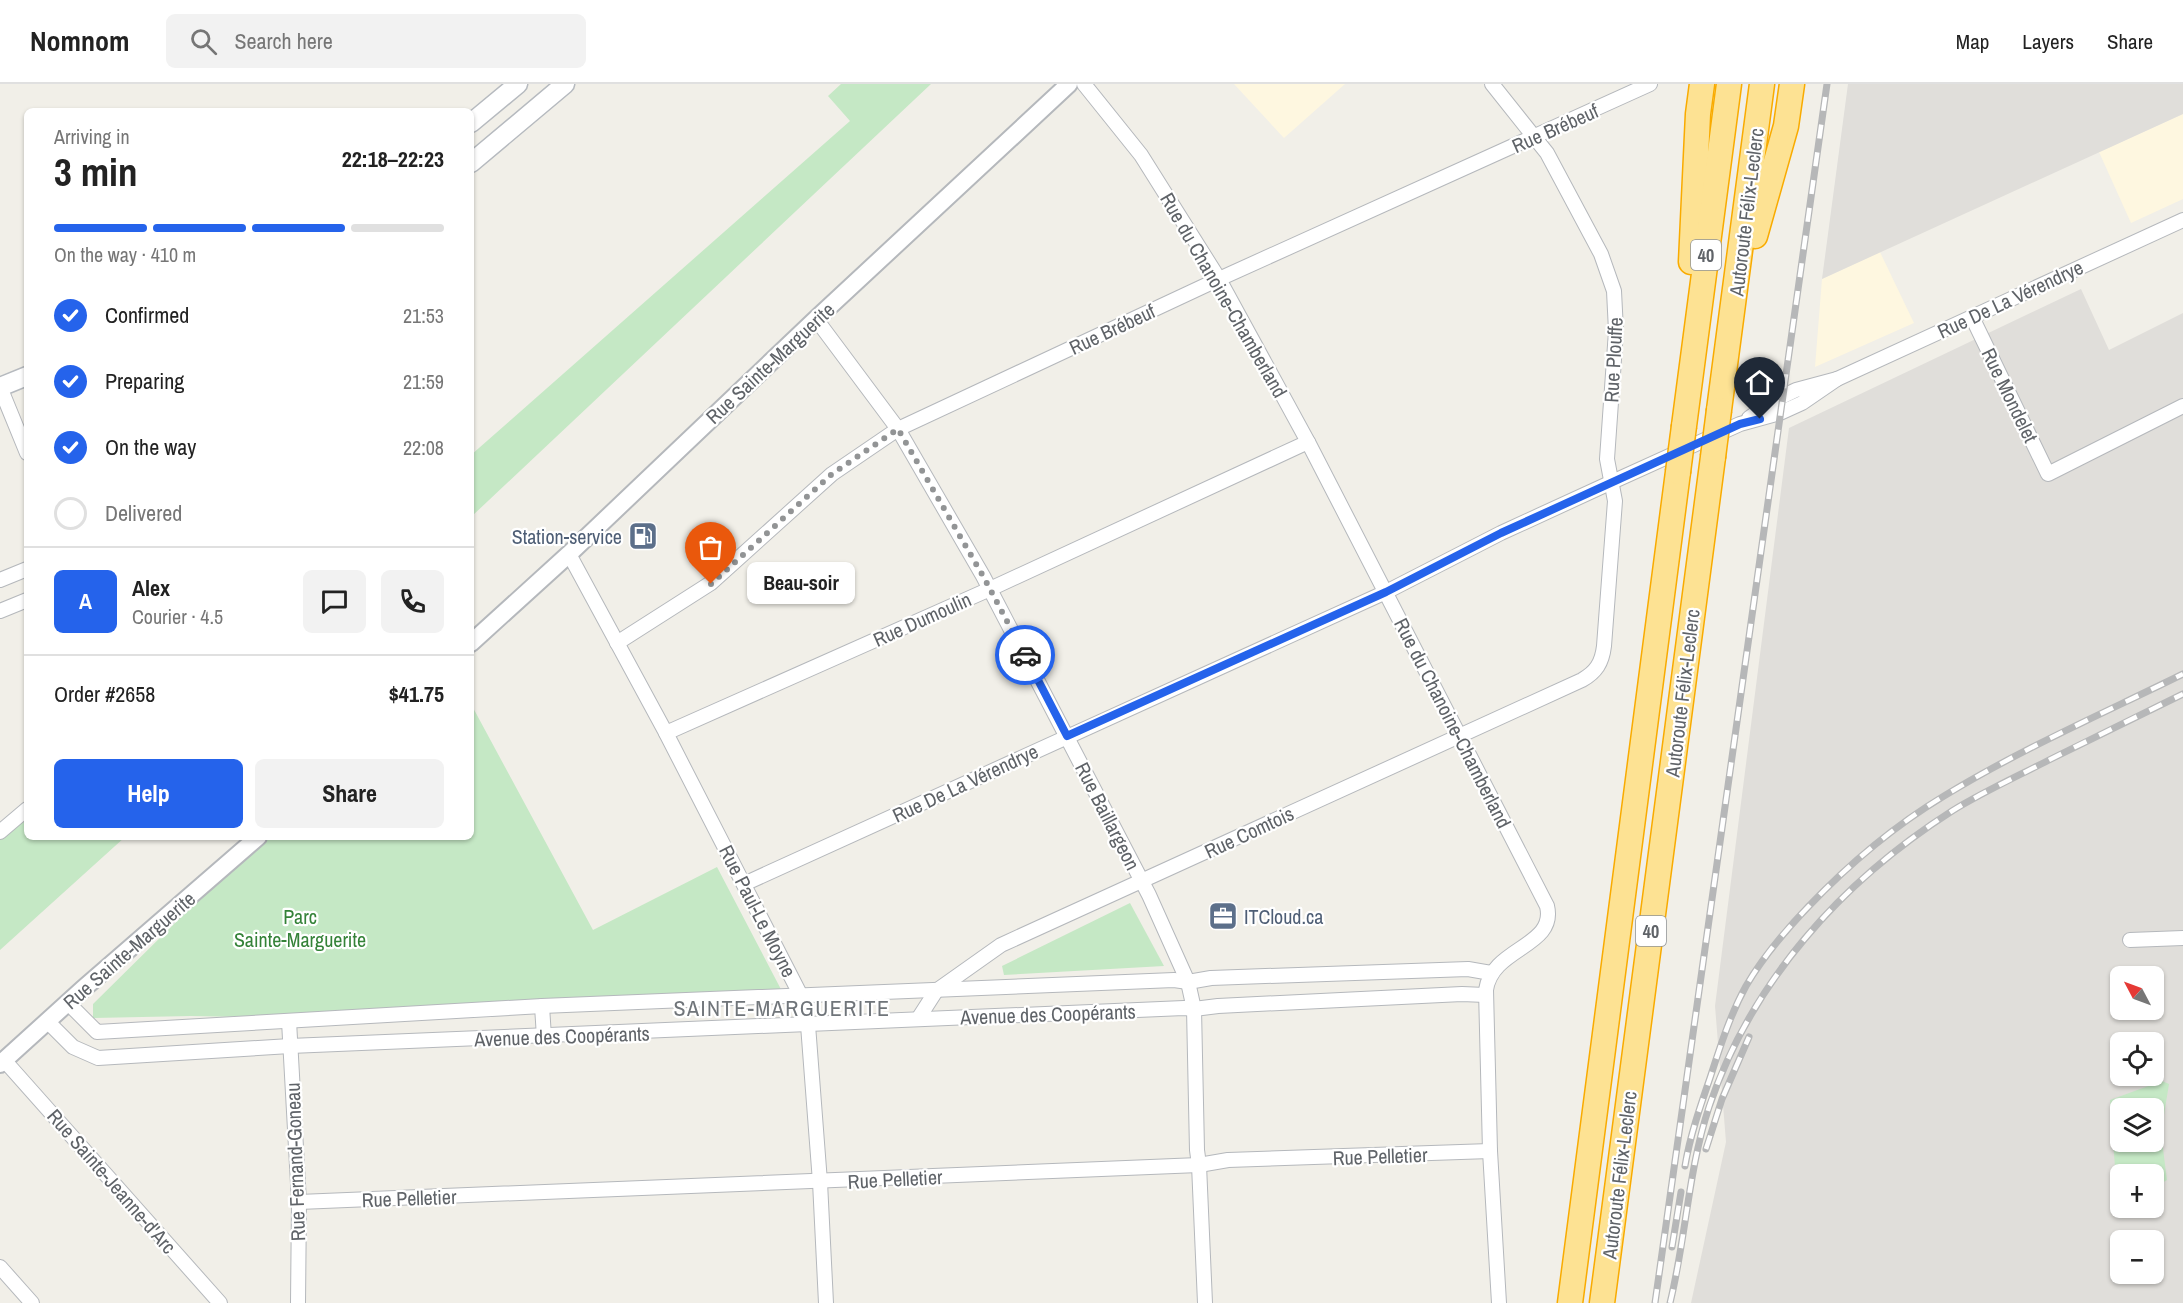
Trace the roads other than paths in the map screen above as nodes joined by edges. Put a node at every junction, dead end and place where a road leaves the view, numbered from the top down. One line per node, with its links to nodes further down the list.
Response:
1 (518, 84): 11 (main road)
2 (565, 84): 13 (main road)
3 (1069, 84): 17 (street, Rue Sainte-Marguerite)
4 (1084, 84): 15 (street, Rue du Chanoine-Chamberland)
5 (1492, 84): 12 (street, Rue Plouffe)
6 (1650, 84): 12 (street, Rue Brébeuf)
7 (1702, 84): 22 (highway)
8 (1729, 84): 22 (highway, Autoroute Félix-Leclerc / 40)
9 (1762, 84): 18 (highway, Autoroute Félix-Leclerc / 40)
10 (1792, 84): 18 (highway)
11 (474, 121)
12 (1535, 136): 15 (street, Rue Brébeuf); 26 (street, Rue Plouffe)
13 (474, 160)
14 (2183, 219): 16 (street, Rue De La Vérendrye)
15 (1218, 279): 23 (street, Rue Brébeuf); 24 (street, Rue du Chanoine-Chamberland)
16 (1972, 317): 21 (street, Rue Mondelet); 26 (street, Rue De La Vérendrye)
17 (816, 319): 23 (street, Rue Baillargeon); 27 (street, Rue Sainte-Marguerite)
18 (1731, 325): 74 (highway, Autoroute Félix-Leclerc / 40, bridge)
19 (24, 377): 20 (main road)
20 (0, 387): 25 (street)
21 (2183, 406)
22 (1684, 426): 73 (highway, Autoroute Félix-Leclerc / 40, bridge)
23 (898, 429): 30 (street, Rue Baillargeon); 35 (street, Rue Brébeuf)
24 (1308, 442): 30 (street, Rue Dumoulin); 31 (street, Rue du Chanoine-Chamberland)
25 (24, 446)
26 (1612, 482): 31 (street, Rue De La Vérendrye); 36 (street, Rue Plouffe)
27 (569, 554): 34 (street, Rue Sainte-Marguerite); 35 (street, Rue Paul-Le Moyne)
28 (24, 570): 29 (street)
29 (0, 580)
30 (990, 589): 37 (street, Rue Dumoulin); 38 (street, Rue Baillargeon)
31 (1386, 592): 38 (street, Rue De La Vérendrye); 39 (street, Rue du Chanoine-Chamberland)
32 (24, 601): 33 (street)
33 (0, 611)
34 (474, 640)
35 (617, 643): 37 (street, Rue Paul-Le Moyne)
36 (1598, 668): 39 (street, Rue Comtois)
37 (666, 733): 44 (street, Rue Paul-Le Moyne)
38 (1067, 736): 43 (street, Rue Baillargeon); 44 (street, Rue De La Vérendrye)
39 (1458, 736): 43 (street, Rue Comtois); 47 (street, Rue du Chanoine-Chamberland)
40 (24, 812): 41 (street)
41 (0, 832)
42 (255, 840): 52 (street, Rue Sainte-Marguerite)
43 (1142, 881): 48 (street, Rue Baillargeon); 49 (street, Rue Comtois)
44 (744, 884): 51 (street, Rue Paul-Le Moyne)
45 (2183, 938): 46 (street)
46 (2130, 940)
47 (1491, 973): 48 (street, Avenue des Coopérants); 50 (street)
48 (1188, 982): 49 (street, Avenue des Coopérants); 54 (street, Rue Baillargeon)
49 (936, 991): 51 (street, Avenue des Coopérants); 55 (street, Rue Comtois)
50 (1485, 995): 54 (street, Avenue des Coopérants); 62 (street)
51 (801, 996): 53 (street, Avenue des Coopérants); 58 (street, Rue Paul-Le Moyne)
52 (68, 1003): 56 (street, Rue Sainte-Marguerite); 57 (street, Avenue des Coopérants)
53 (542, 1006): 57 (street, Avenue des Coopérants); 59 (street)
54 (1194, 1009): 55 (street, Avenue des Coopérants); 63 (street, Rue Baillargeon)
55 (918, 1019): 58 (street, Avenue des Coopérants)
56 (47, 1021): 60 (street, Avenue des Coopérants); 61 (street, Rue Sainte-Marguerite)
57 (289, 1022): 60 (street, Rue Fernand-Goneau)
58 (808, 1025): 59 (street, Avenue des Coopérants); 64 (street, Rue Paul-Le Moyne)
59 (544, 1037): 60 (street, Avenue des Coopérants)
60 (290, 1046): 65 (street, Rue Fernand-Goneau)
61 (2, 1062): 68 (street, Rue Sainte-Jeanne-d'Arc)
62 (1490, 1151): 63 (street, Rue Pelletier); 72 (street)
63 (1199, 1166): 64 (street, Rue Pelletier); 71 (street, Rue Baillargeon)
64 (820, 1182): 65 (street, Rue Pelletier); 70 (street, Rue Paul-Le Moyne)
65 (299, 1202): 69 (street, Rue Fernand-Goneau)
66 (0, 1267): 67 (street)
67 (32, 1303)
68 (220, 1303)
69 (298, 1303)
70 (826, 1303)
71 (1205, 1303)
72 (1499, 1303)
73 (1570, 1303)
74 (1602, 1303)

